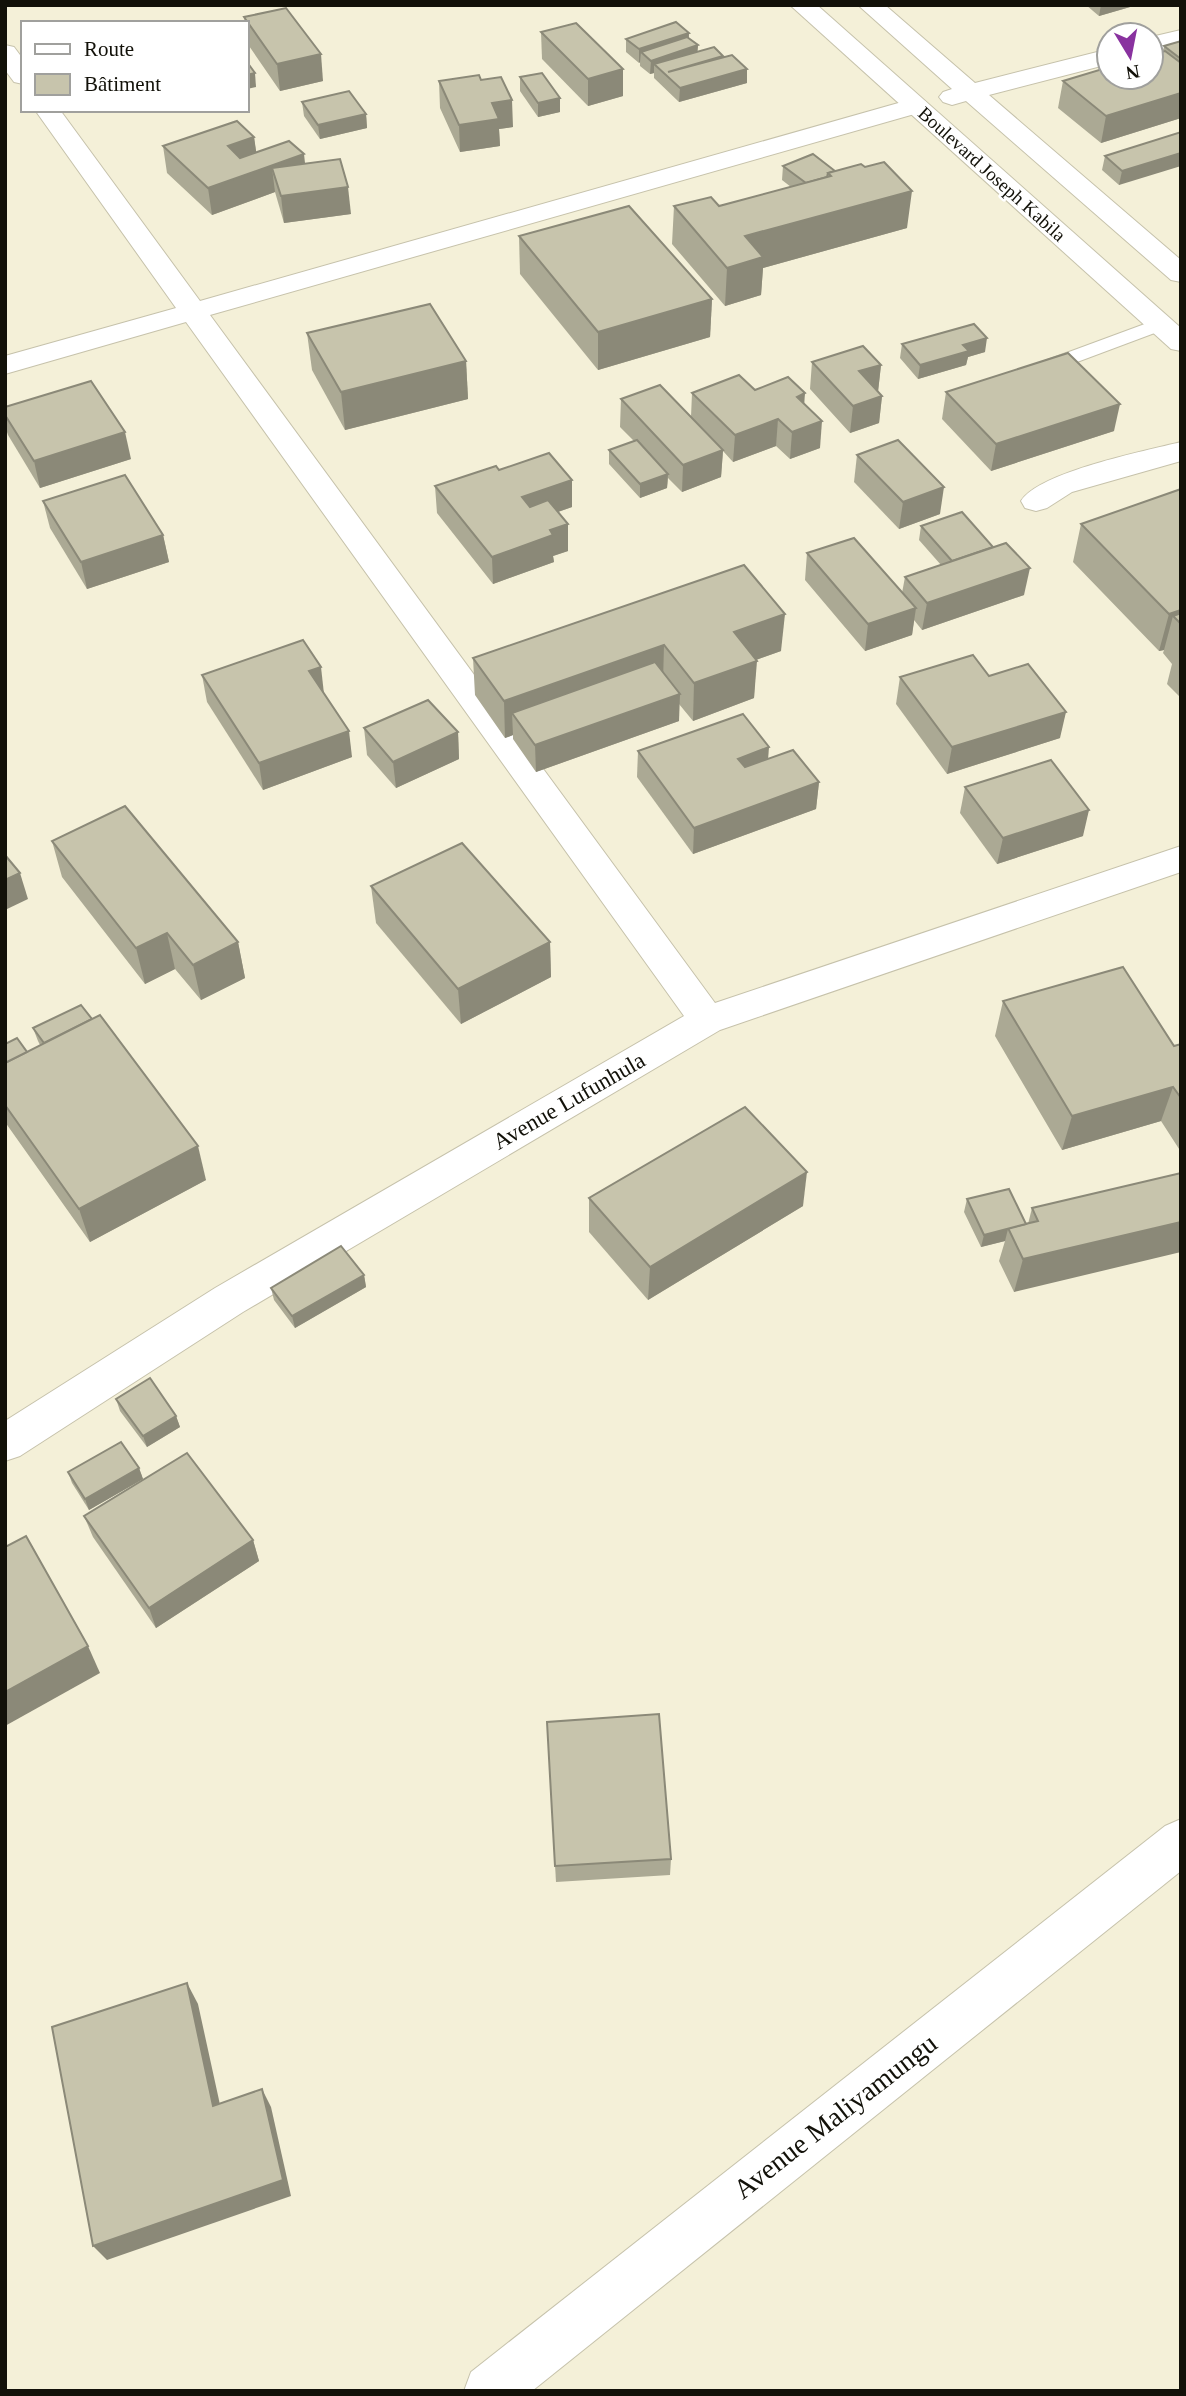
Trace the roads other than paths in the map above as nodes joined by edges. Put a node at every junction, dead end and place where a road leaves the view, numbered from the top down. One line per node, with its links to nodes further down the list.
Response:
1 (802, 5): 7 (street, Boulevard Joseph Kabila)
2 (870, 5): 6 (street)
3 (5, 52): 5 (street)
4 (1095, 60): 6 (street)
5 (21, 73)
6 (972, 92): 7 (street); 9 (street)
7 (916, 106): 10 (street); 11 (street, Boulevard Joseph Kabila)
8 (48, 112): 10 (street)
9 (1181, 274)
10 (192, 312): 13 (street); 18 (street)
11 (1161, 324): 12 (street, Boulevard Joseph Kabila); 14 (lane)
12 (1181, 343)
13 (5, 365)
14 (1035, 372)
15 (1181, 451): 16 (street)
16 (1036, 500)
17 (1181, 859): 18 (street, Avenue Lufunhula)
18 (707, 1020): 19 (street, Avenue Lufunhula)
19 (5, 1443)
20 (1181, 1842): 21 (street, Avenue Maliyamungu)
21 (490, 2391)

